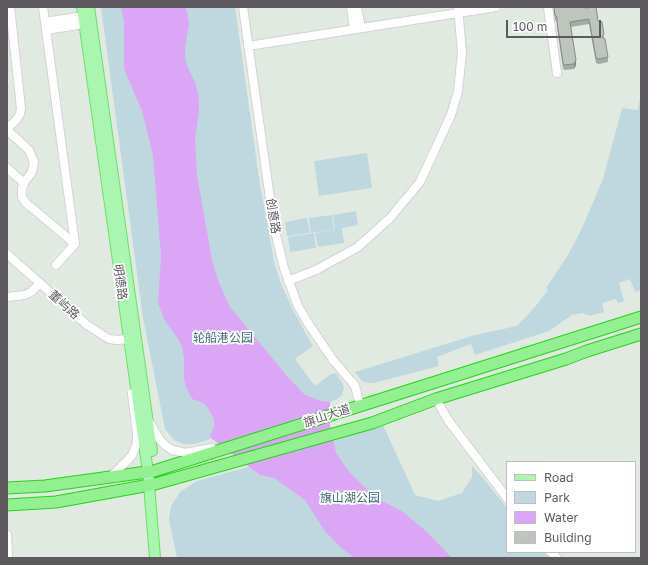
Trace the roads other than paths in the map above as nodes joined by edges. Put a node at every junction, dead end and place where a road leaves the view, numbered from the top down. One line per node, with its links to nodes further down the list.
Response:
1 (10, 7): 15 (street)
2 (43, 7): 11 (street)
3 (89, 7): 31 (main road)
4 (243, 7): 13 (street, 创意路)
5 (351, 7): 12 (street)
6 (357, 7): 12 (street)
7 (496, 7): 9 (street)
8 (548, 7): 14 (street)
9 (459, 10): 12 (street); 21 (street)
10 (83, 16): 11 (street); 26 (main road, 明德路)
11 (46, 26): 18 (street)
12 (358, 29): 13 (street)
13 (248, 46): 21 (street, 创意路)
14 (557, 74)
15 (7, 130): 17 (street)
16 (7, 168): 17 (street)
17 (24, 183): 18 (street)
18 (75, 244): 20 (street)
19 (7, 254): 22 (street, 董屿路)
20 (56, 265)
21 (288, 280): 30 (street, 创意路)
22 (40, 283): 23 (street); 26 (street, 董屿路)
23 (7, 298)
24 (640, 317): 30 (highway, 旗山大道)
25 (641, 334): 28 (highway, 旗山大道)
26 (128, 339): 33 (main road, 明德路); 34 (street)
27 (641, 342): 28 (highway)
28 (587, 351): 29 (highway, 旗山大道)
29 (436, 399): 35 (highway, 旗山大道); 37 (street)
30 (360, 405): 32 (highway, 旗山大道)
31 (148, 418): 32 (street); 33 (main road)
32 (237, 445): 33 (highway, 旗山大道)
33 (151, 472): 34 (highway, 旗山大道); 35 (main road, 明德路)
34 (109, 478): 36 (highway, 旗山大道)
35 (152, 485): 38 (highway, 旗山大道); 41 (main road, 明德路); 42 (main road, 明德路)
36 (7, 488)
37 (506, 497)
38 (7, 505)
39 (7, 535): 40 (street)
40 (8, 558)
41 (155, 558)
42 (162, 558)

